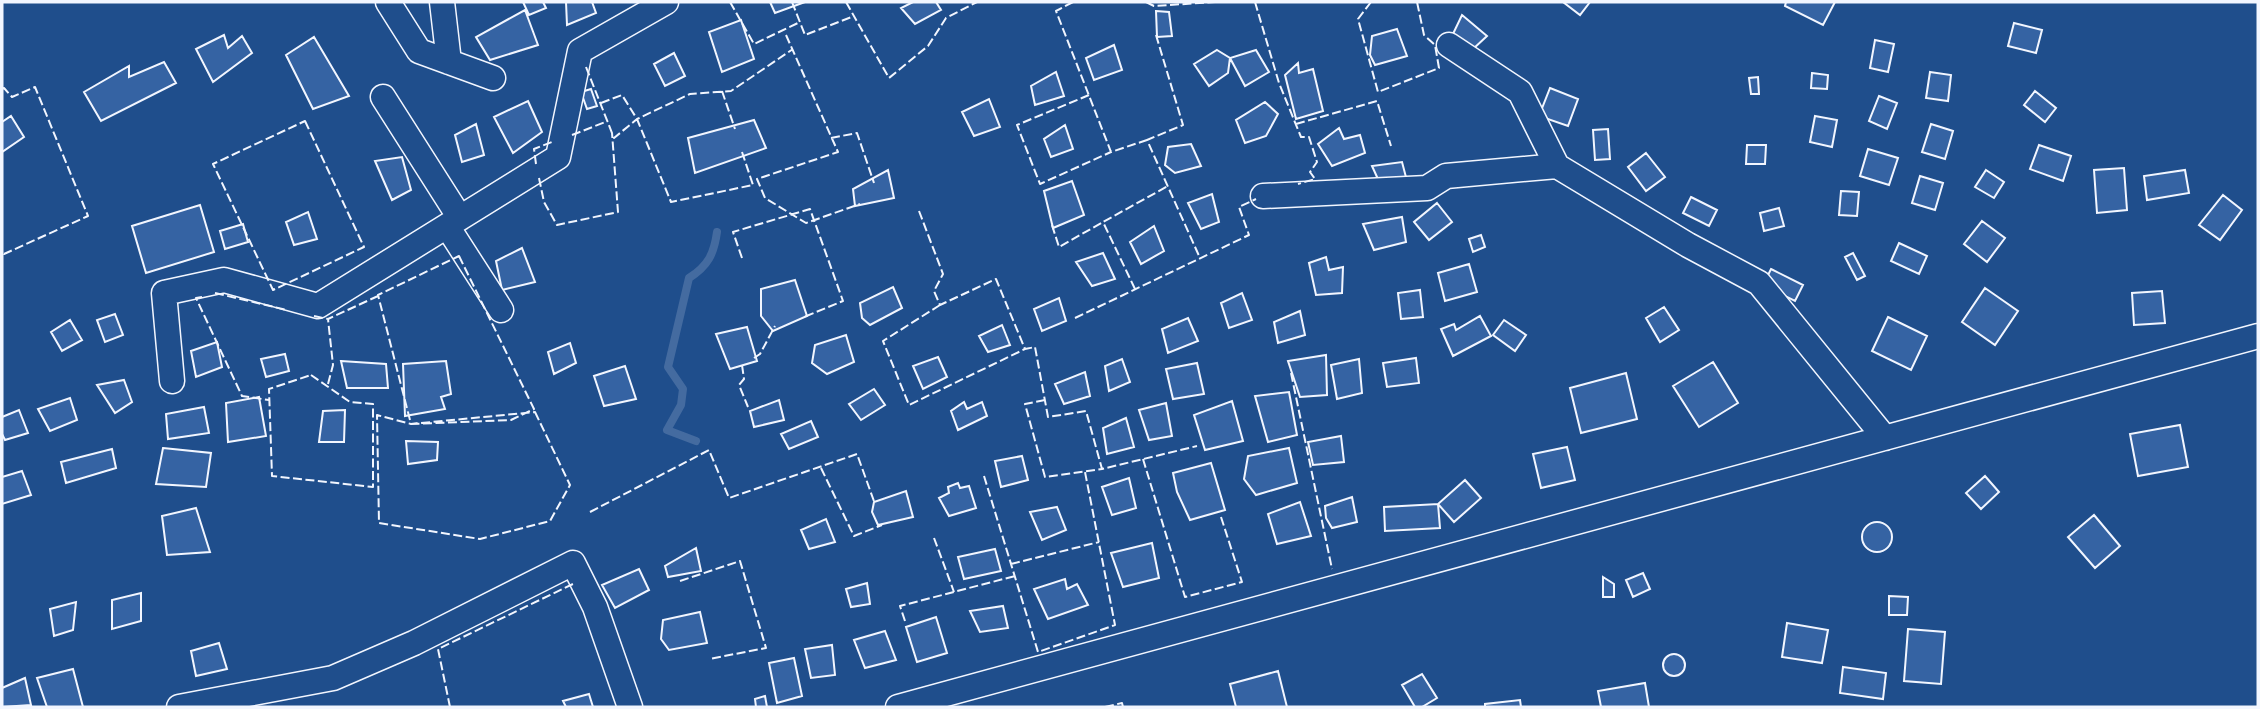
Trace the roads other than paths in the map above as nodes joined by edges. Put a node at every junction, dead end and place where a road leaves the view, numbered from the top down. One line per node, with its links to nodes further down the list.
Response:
1 (388, 2): 5 (street)
2 (442, 2): 5 (street)
3 (667, 2): 10 (street)
4 (1449, 45): 8 (street)
5 (449, 62): 6 (street)
6 (493, 78)
7 (383, 97): 10 (street)
8 (1557, 166): 9 (street); 14 (street)
9 (1263, 196)
10 (453, 222): 11 (street); 13 (street)
11 (501, 310)
12 (2258, 337): 14 (street)
13 (172, 381)
14 (1885, 438): 15 (street)
15 (958, 700): 18 (street)
16 (179, 707): 17 (street)
17 (630, 707)
18 (898, 707)

